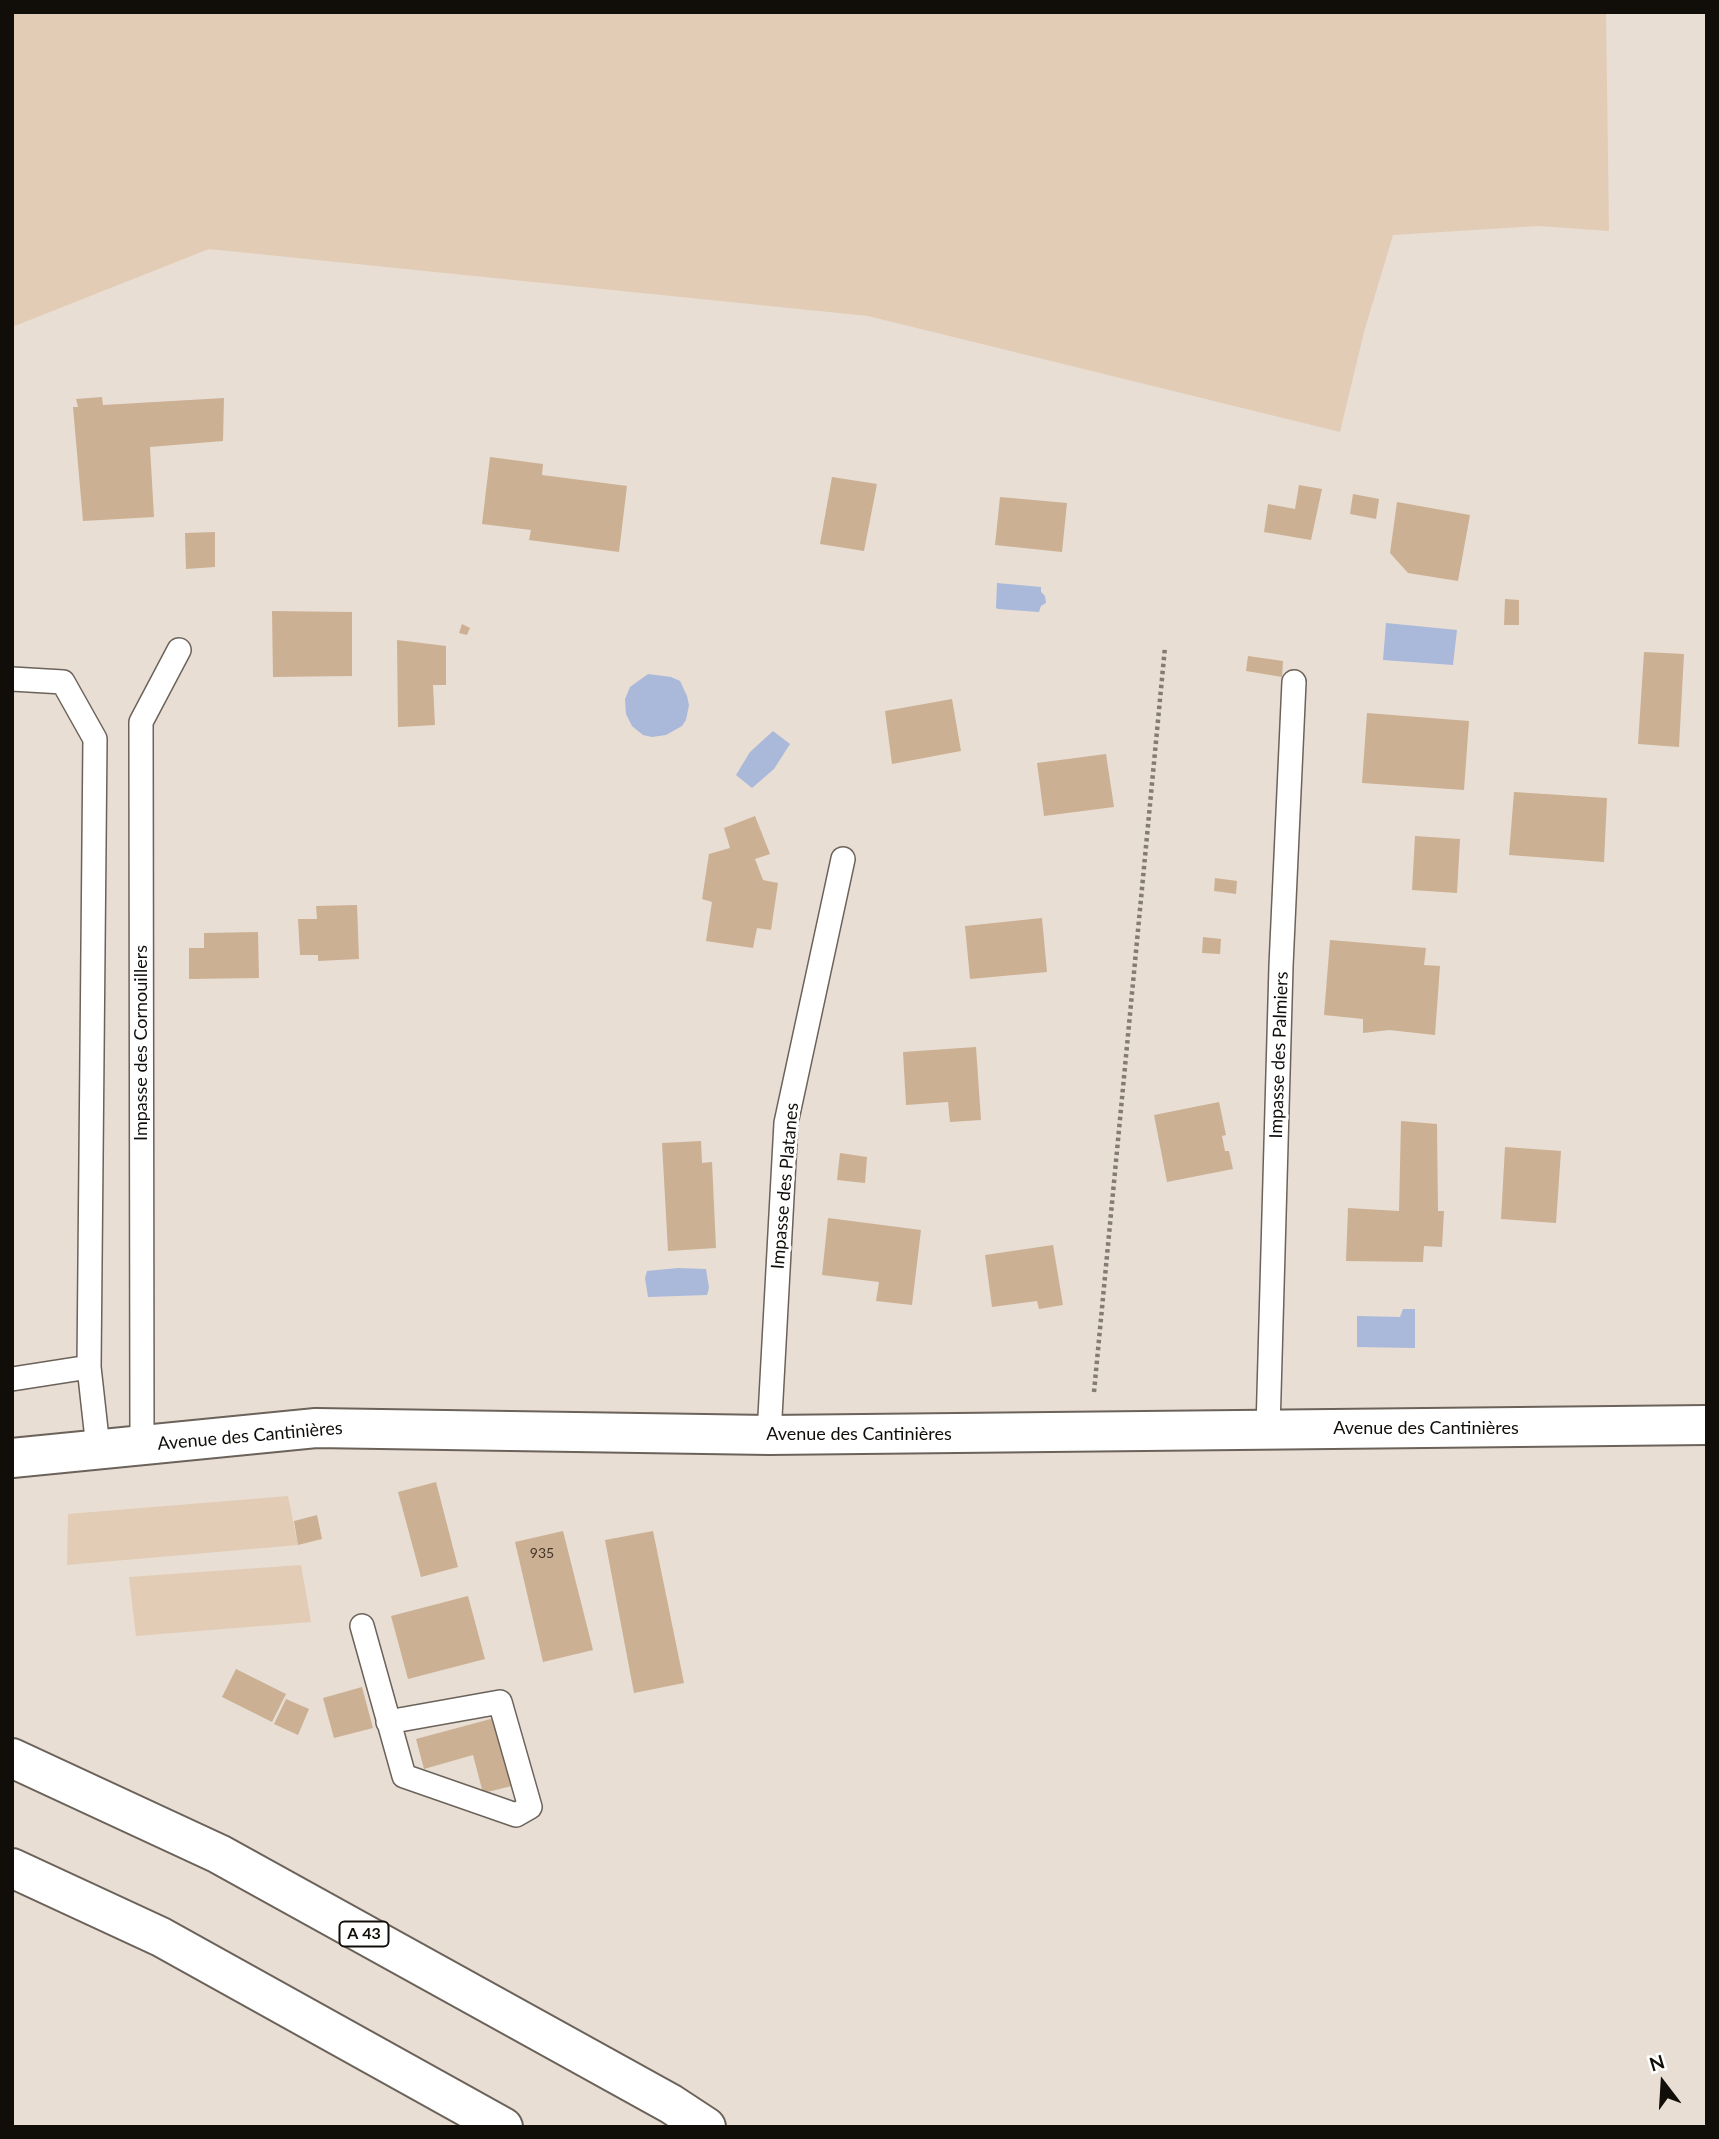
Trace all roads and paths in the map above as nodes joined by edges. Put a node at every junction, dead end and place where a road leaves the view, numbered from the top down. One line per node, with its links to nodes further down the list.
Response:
1 (1165, 647): 10 (path)
2 (179, 650): 12 (lane, Impasse des Cornouillers)
3 (12, 678): 6 (lane)
4 (1294, 682): 9 (lane, Impasse des Palmiers)
5 (843, 859): 11 (lane, Impasse des Platanes)
6 (89, 1367): 7 (lane); 13 (lane)
7 (12, 1379)
8 (1707, 1425): 9 (main road, Avenue des Cantinières)
9 (1268, 1429): 10 (main road, Avenue des Cantinières)
10 (1077, 1432): 11 (main road, Avenue des Cantinières)
11 (769, 1435): 12 (main road, Avenue des Cantinières)
12 (142, 1445): 13 (main road, Avenue des Cantinières)
13 (98, 1448): 14 (main road, Avenue des Cantinières)
14 (12, 1458)
15 (362, 1626): 16 (lane)
16 (388, 1722): 16 (lane)
17 (12, 1758): 20 (main road, A 43)
18 (12, 1868): 19 (main road)
19 (503, 2127)
20 (706, 2127)

